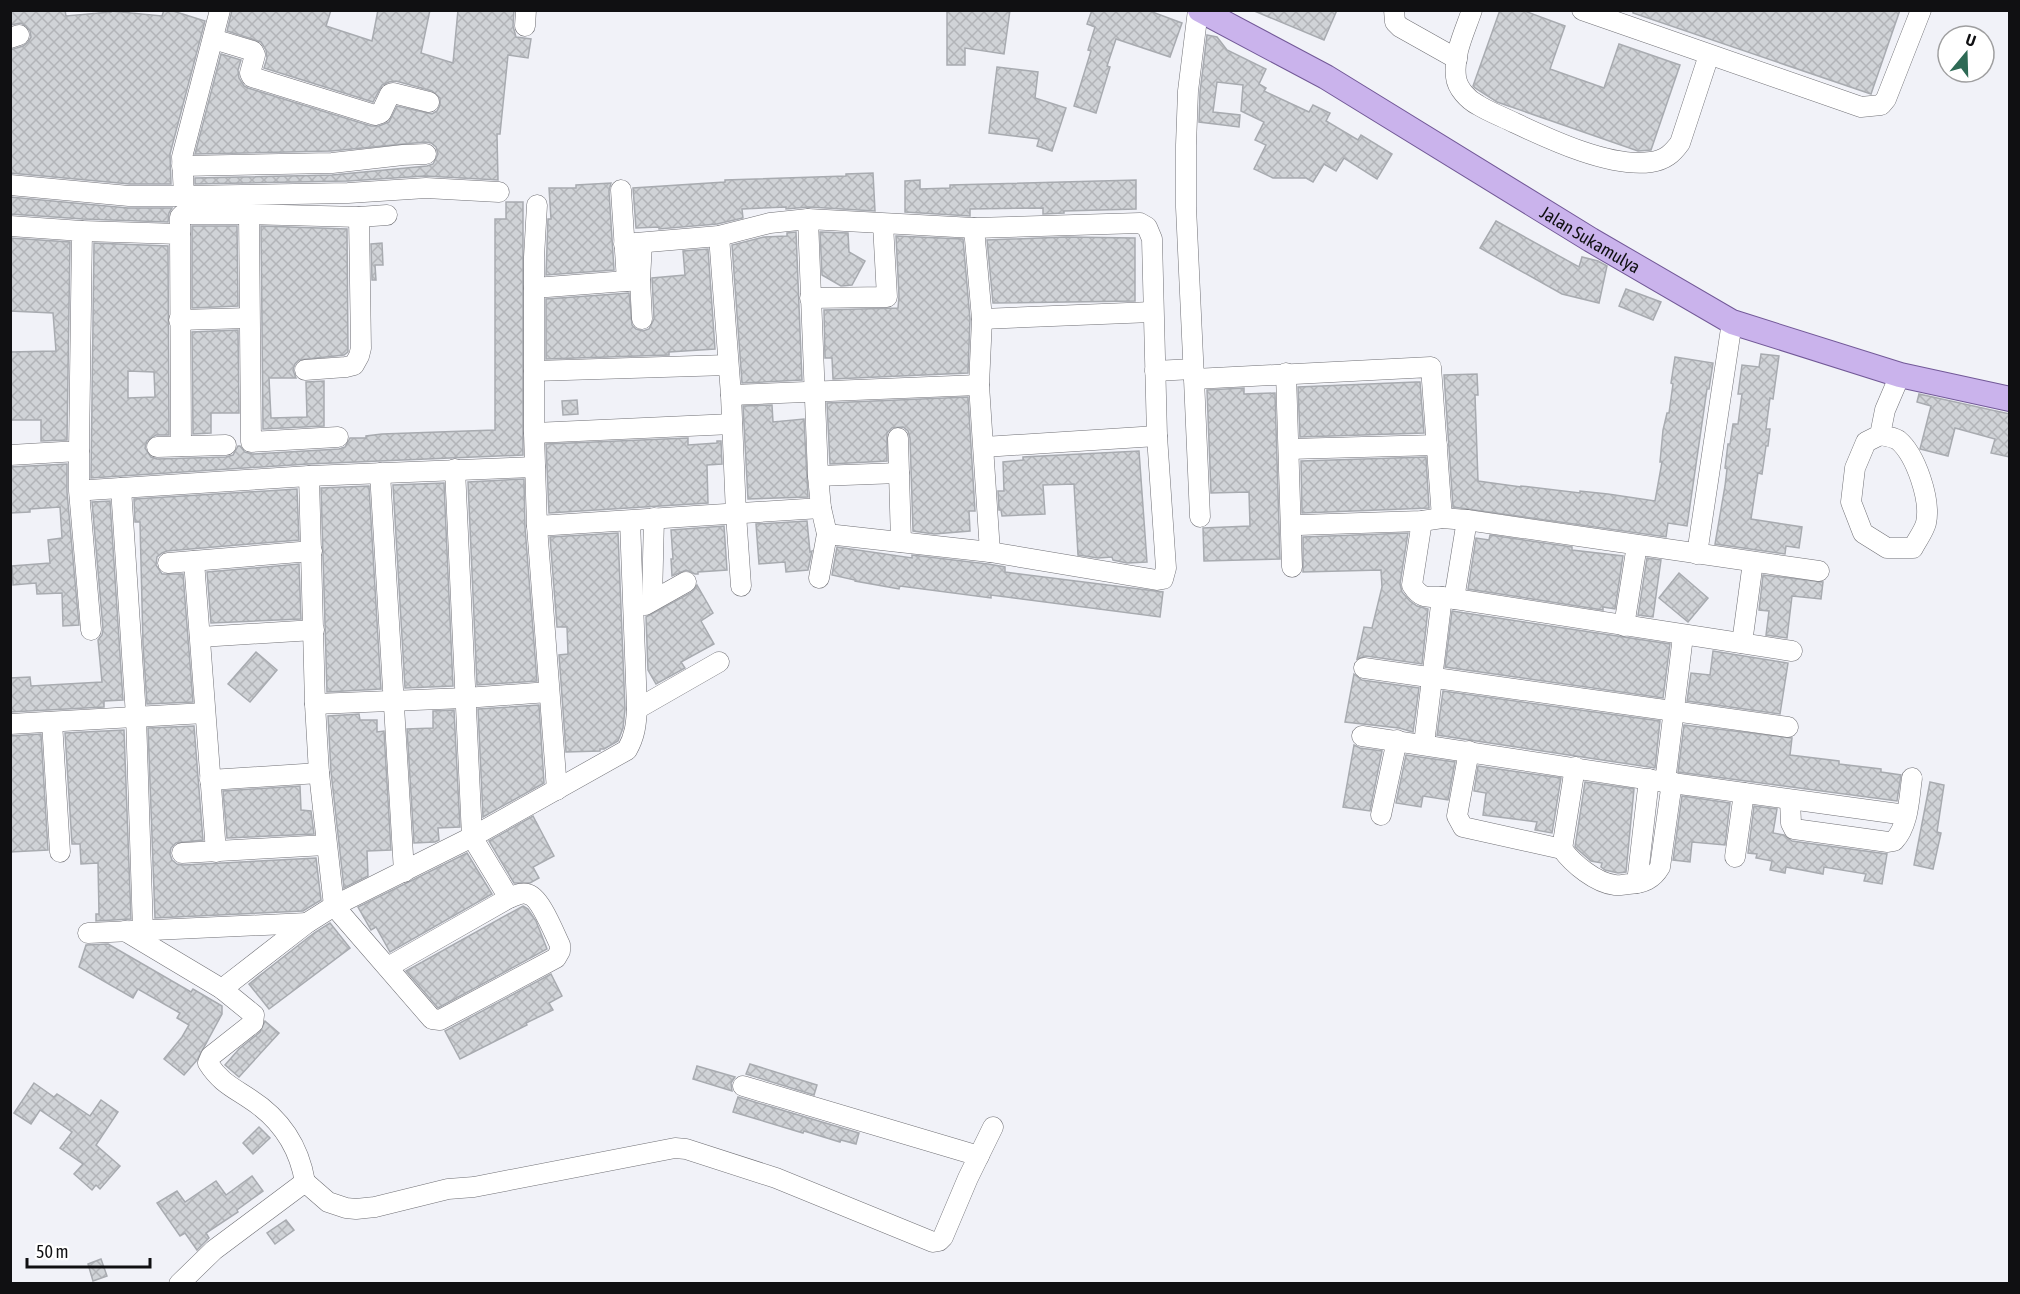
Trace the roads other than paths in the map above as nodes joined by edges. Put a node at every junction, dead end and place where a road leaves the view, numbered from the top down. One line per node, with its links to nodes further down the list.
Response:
1 (220, 10): 7 (street)
2 (1199, 10): 37 (main road, Jalan Sukamulya); 43 (street)
3 (1394, 10): 9 (street)
4 (1472, 10): 9 (street)
5 (1582, 10): 8 (street)
6 (1921, 10): 8 (street)
7 (213, 39): 10 (street); 12 (street)
8 (1709, 55): 9 (street)
9 (1457, 59)
10 (429, 102)
11 (426, 154): 12 (street)
12 (183, 166): 16 (street)
13 (10, 185): 16 (street)
14 (621, 190): 28 (street)
15 (499, 192): 16 (street)
16 (184, 196)
17 (537, 205): 30 (street)
18 (249, 214): 20 (street); 26 (street); 33 (street)
19 (387, 215): 20 (street)
20 (359, 217): 39 (street)
21 (808, 219): 22 (street); 27 (street); 31 (street)
22 (883, 224): 24 (street); 31 (street)
23 (10, 226): 25 (street)
24 (974, 228): 32 (street); 35 (street)
25 (82, 231): 26 (street); 61 (street)
26 (180, 234): 36 (street)
27 (719, 236): 28 (street); 38 (street)
28 (633, 243): 29 (street)
29 (634, 280): 30 (street); 34 (street)
30 (534, 288): 41 (street)
31 (810, 298): 46 (street)
32 (1152, 312): 35 (street); 40 (street)
33 (249, 318): 36 (street); 53 (street)
34 (642, 319)
35 (982, 319): 45 (street)
36 (179, 320): 57 (street)
37 (1732, 322): 44 (main road, Jalan Sukamulya); 86 (street)
38 (728, 365): 41 (street); 47 (street)
39 (305, 370)
40 (1155, 370): 43 (street); 52 (street)
41 (534, 371): 50 (street)
42 (1286, 373): 43 (street); 56 (street); 60 (street)
43 (1193, 374): 73 (street)
44 (1900, 375): 48 (main road, Jalan Sukamulya); 51 (street)
45 (979, 385): 46 (street); 59 (street)
46 (816, 392): 47 (street); 68 (street)
47 (731, 395): 49 (street)
48 (2010, 399)
49 (732, 424): 50 (street); 72 (street)
50 (534, 433): 63 (street)
51 (1880, 435): 51 (street)
52 (1157, 436): 59 (street); 85 (street)
53 (338, 437)
54 (898, 438): 65 (street)
55 (225, 445): 57 (street)
56 (1437, 445): 60 (street); 75 (street)
57 (181, 446): 58 (street)
58 (157, 447)
59 (984, 447): 85 (street)
60 (1289, 449): 90 (street)
61 (79, 451): 62 (street); 99 (street)
62 (10, 455)
63 (535, 467): 64 (street); 80 (street)
64 (455, 469): 66 (street); 109 (street)
65 (899, 472): 68 (street); 82 (street)
66 (381, 473): 67 (street); 110 (street)
67 (309, 476): 69 (street); 84 (street)
68 (818, 476): 71 (street)
69 (121, 488): 70 (street); 115 (street)
70 (89, 490)
71 (821, 508): 72 (street); 81 (street)
72 (736, 514): 74 (street); 94 (street)
73 (1200, 517)
74 (654, 518): 77 (street); 96 (street)
75 (1442, 519): 76 (street); 78 (street)
76 (1467, 520): 83 (street); 95 (street)
77 (630, 521): 80 (street); 97 (street)
78 (1422, 521): 79 (street); 95 (street)
79 (1299, 525)
80 (537, 526): 108 (street)
81 (827, 534): 82 (street); 92 (street)
82 (901, 542): 85 (street)
83 (1637, 545): 86 (street); 98 (street)
84 (312, 551): 87 (street); 100 (street)
85 (990, 552)
86 (1697, 554): 88 (street)
87 (194, 561): 89 (street); 102 (street)
88 (1753, 562): 91 (street); 103 (street)
89 (168, 563)
90 (1292, 567)
91 (1819, 571)
92 (819, 578)
93 (686, 582): 96 (street)
94 (741, 586)
95 (1448, 598): 98 (street); 107 (street)
96 (652, 600): 97 (street)
97 (633, 613): 112 (street)
98 (1624, 626): 101 (street)
99 (92, 630)
100 (314, 630): 102 (street); 111 (street)
101 (1683, 636): 103 (street); 114 (street)
102 (200, 637): 113 (street)
103 (1743, 643): 104 (street)
104 (1792, 651)
105 (719, 662): 112 (street)
106 (1364, 668): 107 (street)
107 (1432, 677): 114 (street); 121 (street)
108 (549, 692): 109 (street); 128 (street)
109 (465, 698): 110 (street); 133 (street)
110 (393, 701): 111 (street); 140 (street)
111 (315, 704): 124 (street)
112 (637, 709): 128 (street)
113 (205, 712): 115 (street); 126 (street)
114 (1675, 713): 118 (street); 127 (street)
115 (136, 716): 116 (street); 144 (street)
116 (52, 722): 117 (street); 136 (street)
117 (10, 724)
118 (1788, 727)
119 (1362, 736): 120 (street)
120 (1397, 740): 121 (street); 131 (street)
121 (1424, 744): 122 (street)
122 (1469, 751): 123 (street); 135 (street)
123 (1575, 767): 127 (street); 135 (street)
124 (319, 773): 126 (street); 134 (street)
125 (1912, 778): 132 (street)
126 (210, 780): 137 (street)
127 (1662, 781): 129 (street); 135 (street)
128 (556, 790): 133 (street)
129 (1744, 793): 130 (street); 139 (street)
130 (1790, 800): 132 (street); 132 (street)
131 (1381, 815)
132 (1906, 815)
133 (472, 837): 140 (street); 141 (street)
134 (326, 845): 137 (street); 142 (street)
135 (1562, 849)
136 (60, 852)
137 (216, 852): 138 (street)
138 (182, 854)
139 (1735, 857)
140 (404, 872): 142 (street)
141 (509, 898): 146 (street); 146 (street)
142 (334, 906): 143 (street); 146 (street)
143 (307, 923): 144 (street); 147 (street)
144 (134, 931): 145 (street); 147 (street)
145 (88, 933)
146 (388, 967)
147 (222, 989): 151 (street)
148 (743, 1086): 150 (street)
149 (993, 1127): 150 (street)
150 (979, 1156): 151 (street)
151 (305, 1182): 152 (street)
152 (179, 1284)

